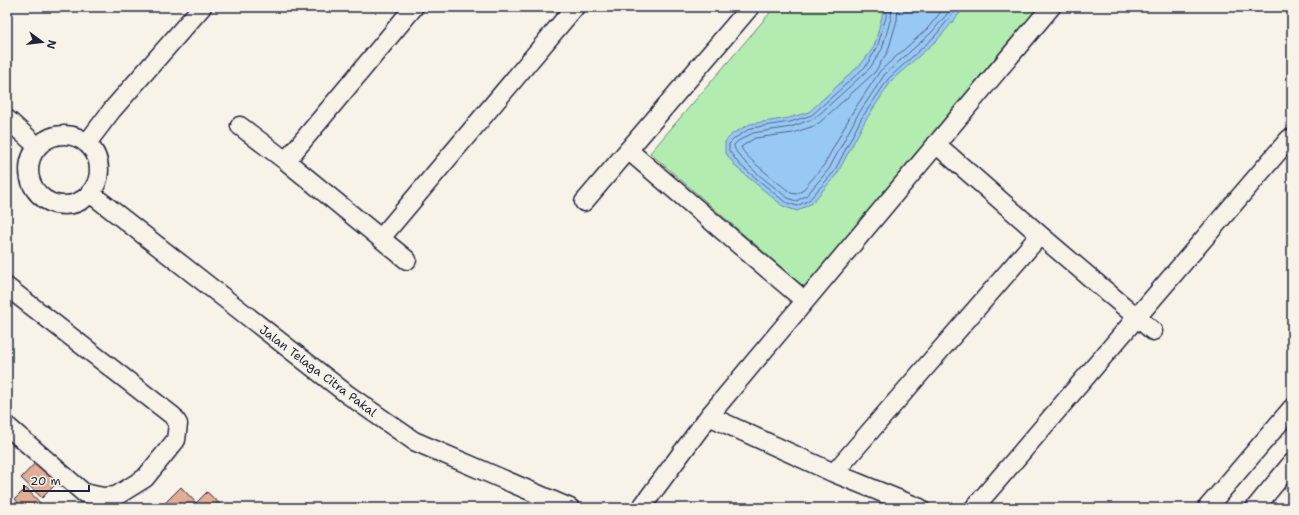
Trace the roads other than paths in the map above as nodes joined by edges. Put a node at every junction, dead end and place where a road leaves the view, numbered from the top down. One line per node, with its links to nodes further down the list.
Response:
1 (202, 7): 9 (street)
2 (414, 7): 13 (street)
3 (575, 7): 17 (street)
4 (750, 7): 12 (street)
5 (1051, 7): 10 (street)
6 (7, 119): 11 (street)
7 (240, 126): 13 (street)
8 (1289, 139): 21 (street)
9 (87, 143): 11 (street); 14 (street)
10 (936, 144): 16 (street); 20 (street)
11 (37, 146): 14 (street)
12 (628, 150): 15 (street); 20 (street)
13 (286, 161): 17 (street)
14 (90, 193): 28 (street, Jalan Telaga Citra Pakal)
15 (584, 202)
16 (1040, 235): 21 (street); 27 (street)
17 (381, 238): 18 (street)
18 (407, 260)
19 (7, 286): 25 (street)
20 (805, 301): 24 (street)
21 (1137, 316): 22 (street); 31 (street)
22 (1153, 330)
23 (1292, 408): 32 (street)
24 (708, 416): 27 (street); 29 (street)
25 (7, 426)
26 (1292, 463): 33 (street)
27 (834, 473): 30 (street)
28 (570, 508)
29 (641, 508)
30 (920, 508)
31 (974, 508)
32 (1207, 508)
33 (1255, 508)

